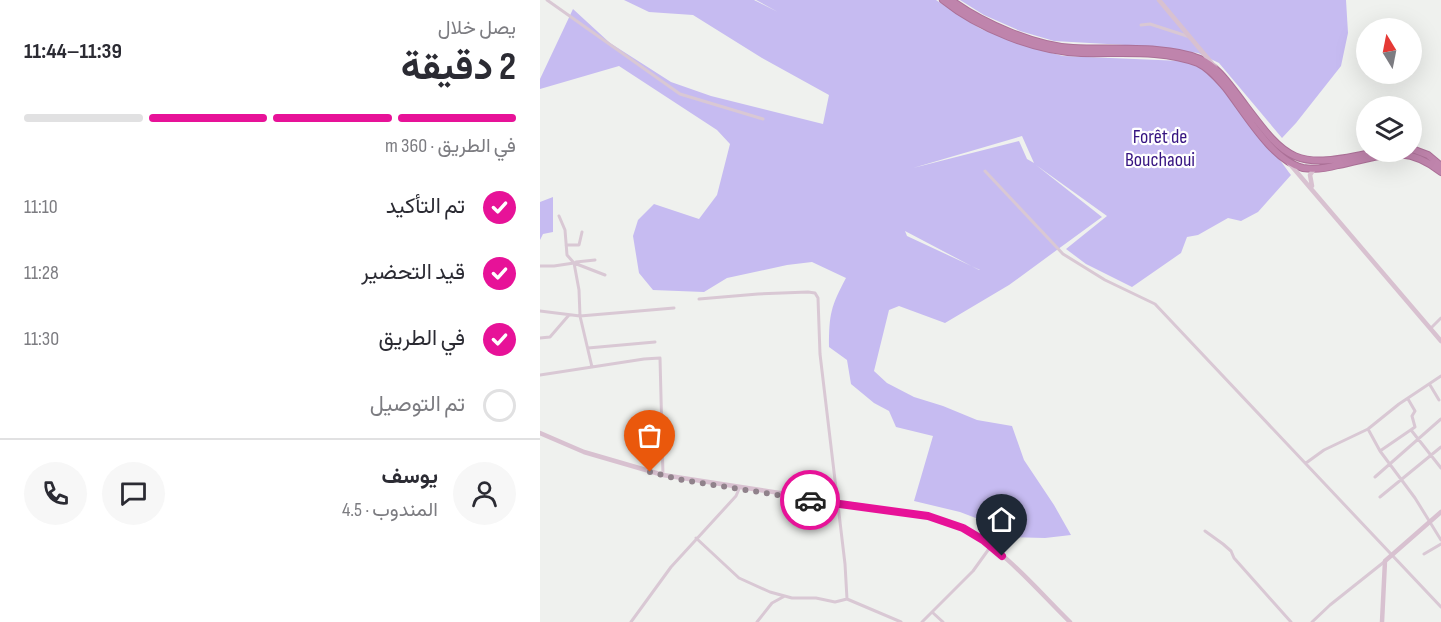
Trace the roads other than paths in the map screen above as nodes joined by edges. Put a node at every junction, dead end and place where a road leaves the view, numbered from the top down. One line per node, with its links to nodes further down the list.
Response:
1 (547, 0): 8 (street)
2 (943, 0): 11 (highway)
3 (951, 0): 7 (highway)
4 (1159, 0): 6 (main road)
5 (1141, 25): 6 (street)
6 (1191, 38): 7 (main road)
7 (1219, 71): 10 (highway)
8 (763, 119)
9 (1422, 153): 12 (highway)
10 (1356, 156)
11 (1287, 161): 13 (highway); 16 (main road)
12 (1441, 166)
13 (1315, 169): 15 (highway); 16 (main road)
14 (985, 171): 50 (street)
15 (1441, 172)
16 (1316, 193): 30 (main road)
17 (559, 216): 19 (street)
18 (582, 232): 19 (street)
19 (567, 245): 21 (street)
20 (596, 260): 21 (street)
21 (574, 263): 22 (street); 23 (street); 28 (street)
22 (540, 266)
23 (605, 276)
24 (699, 300): 58 (street)
25 (674, 308): 28 (street)
26 (540, 311): 27 (street)
27 (569, 315): 28 (street); 31 (street)
28 (580, 316): 34 (street)
29 (1441, 318): 30 (street)
30 (1431, 328): 32 (main road)
31 (541, 339)
32 (1441, 341)
33 (655, 342): 34 (street)
34 (588, 348): 35 (street)
35 (592, 367): 36 (street); 53 (street)
36 (540, 375)
37 (1441, 376): 38 (street)
38 (1430, 385): 39 (street); 40 (street)
39 (1439, 395): 41 (street)
40 (1408, 399): 43 (street); 44 (street)
41 (1439, 400)
42 (1441, 419): 46 (street)
43 (1368, 429): 48 (street); 50 (street)
44 (1411, 430): 46 (street); 48 (street)
45 (540, 433): 53 (main road)
46 (1419, 439): 49 (street); 51 (street)
47 (1441, 447): 49 (street)
48 (1380, 451): 51 (street)
49 (1432, 455): 52 (street); 55 (street)
50 (1306, 463): 66 (street)
51 (1389, 465): 54 (street); 55 (street)
52 (1441, 468)
53 (663, 476): 56 (main road)
54 (1375, 477)
55 (1401, 480): 57 (street); 60 (street)
56 (739, 489): 58 (main road); 62 (street)
57 (1380, 497)
58 (838, 504): 64 (main road); 69 (street)
59 (1441, 512): 60 (main road)
60 (1428, 523): 63 (street); 66 (main road)
61 (1205, 531): 78 (street)
62 (696, 538): 68 (street); 72 (street)
63 (1441, 542): 65 (street)
64 (991, 546): 71 (street); 77 (main road)
65 (1424, 554)
66 (1391, 555): 67 (main road); 70 (street)
67 (1385, 561): 79 (street); 80 (main road)
68 (785, 596): 69 (street); 73 (street)
69 (847, 599): 74 (street)
70 (1441, 607)
71 (932, 612): 75 (street); 76 (street)
72 (631, 622)
73 (757, 622)
74 (901, 622)
75 (922, 622)
76 (943, 622)
77 (1070, 622)
78 (1292, 622)
79 (1312, 622)
80 (1382, 622)

